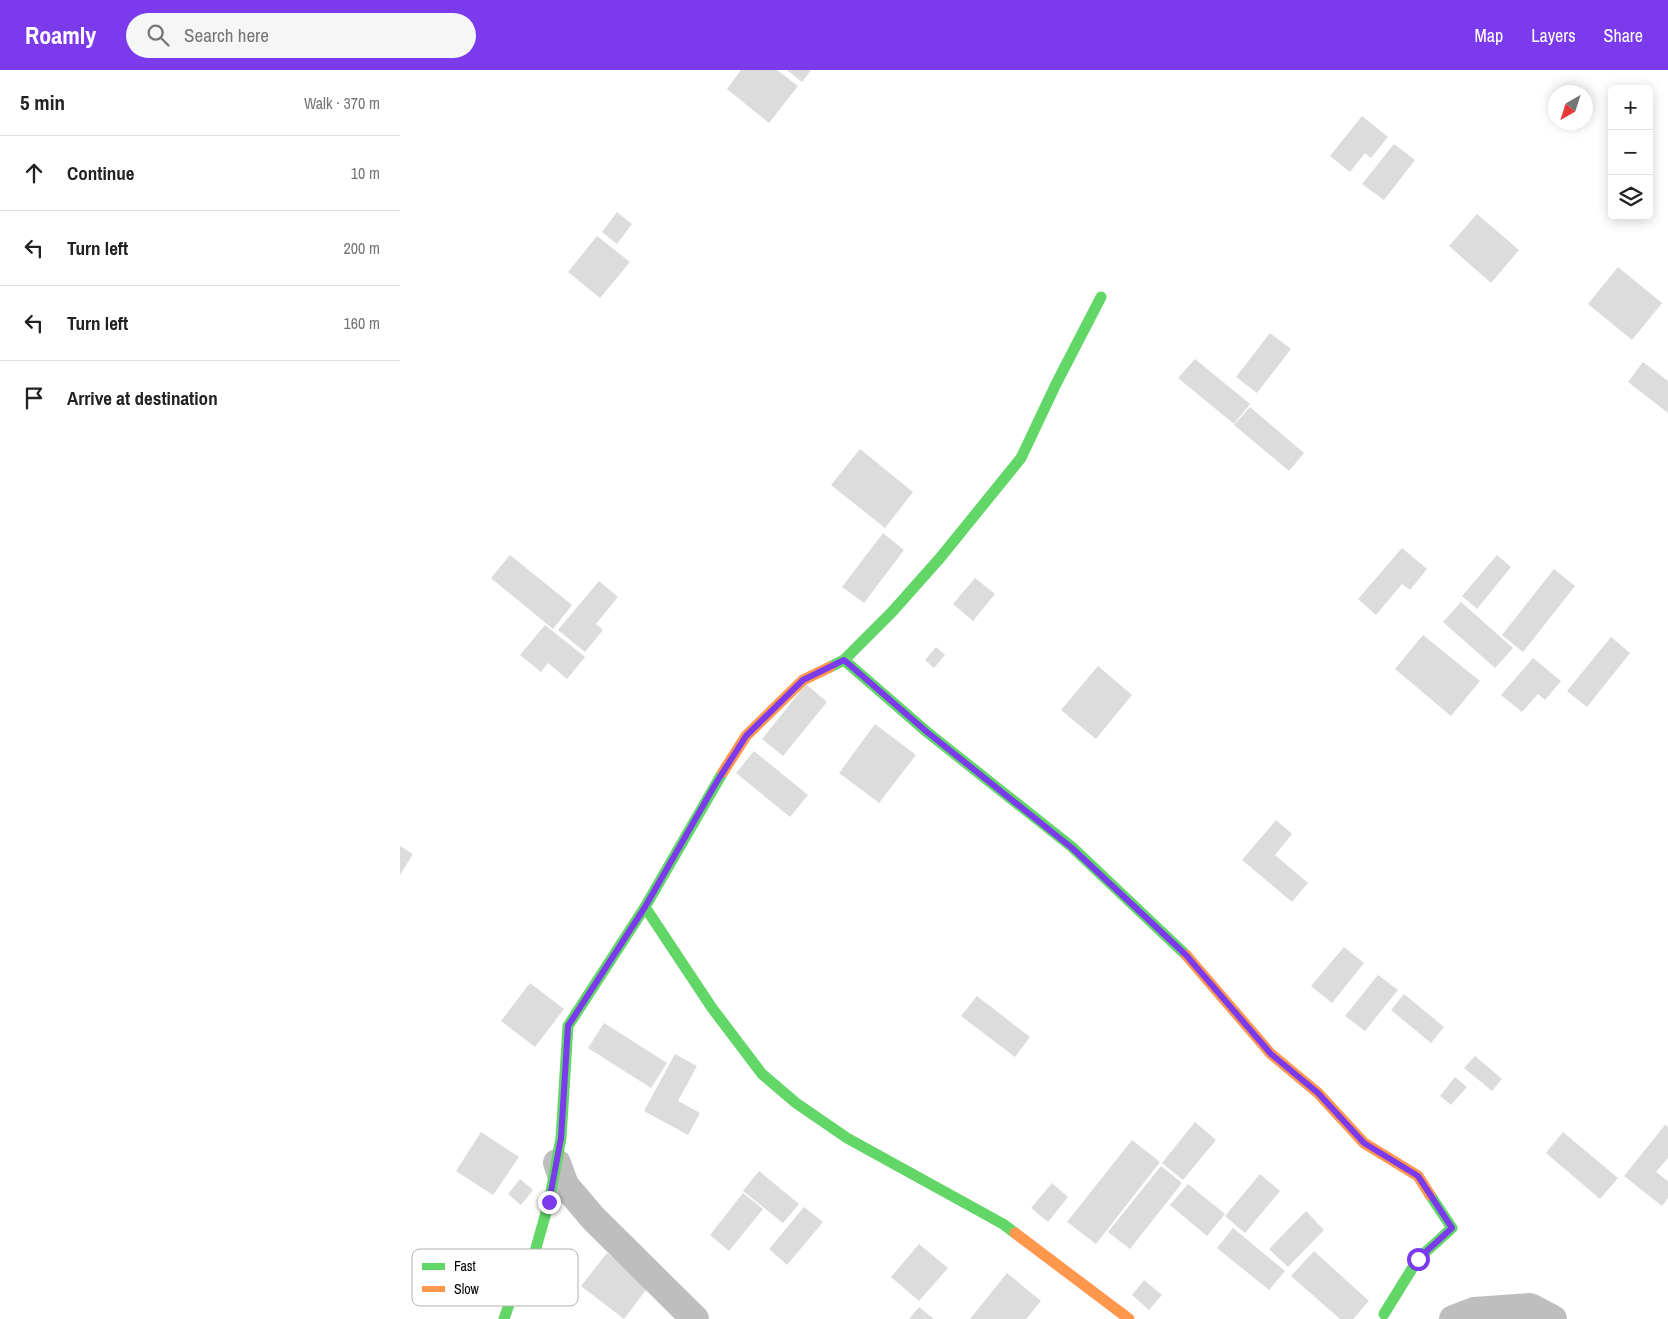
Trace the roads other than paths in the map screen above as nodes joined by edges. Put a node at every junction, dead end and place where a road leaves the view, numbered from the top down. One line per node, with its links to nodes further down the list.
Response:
1 (1101, 297): 2 (street)
2 (844, 660): 3 (street); 8 (street)
3 (645, 907): 4 (street); 11 (street)
4 (557, 1163): 5 (street); 10 (street)
5 (536, 1249)
6 (508, 1306): 9 (street)
7 (1539, 1315): 12 (street)
8 (1389, 1317)
9 (504, 1319)
10 (695, 1319)
11 (1129, 1319)
12 (1453, 1319)

